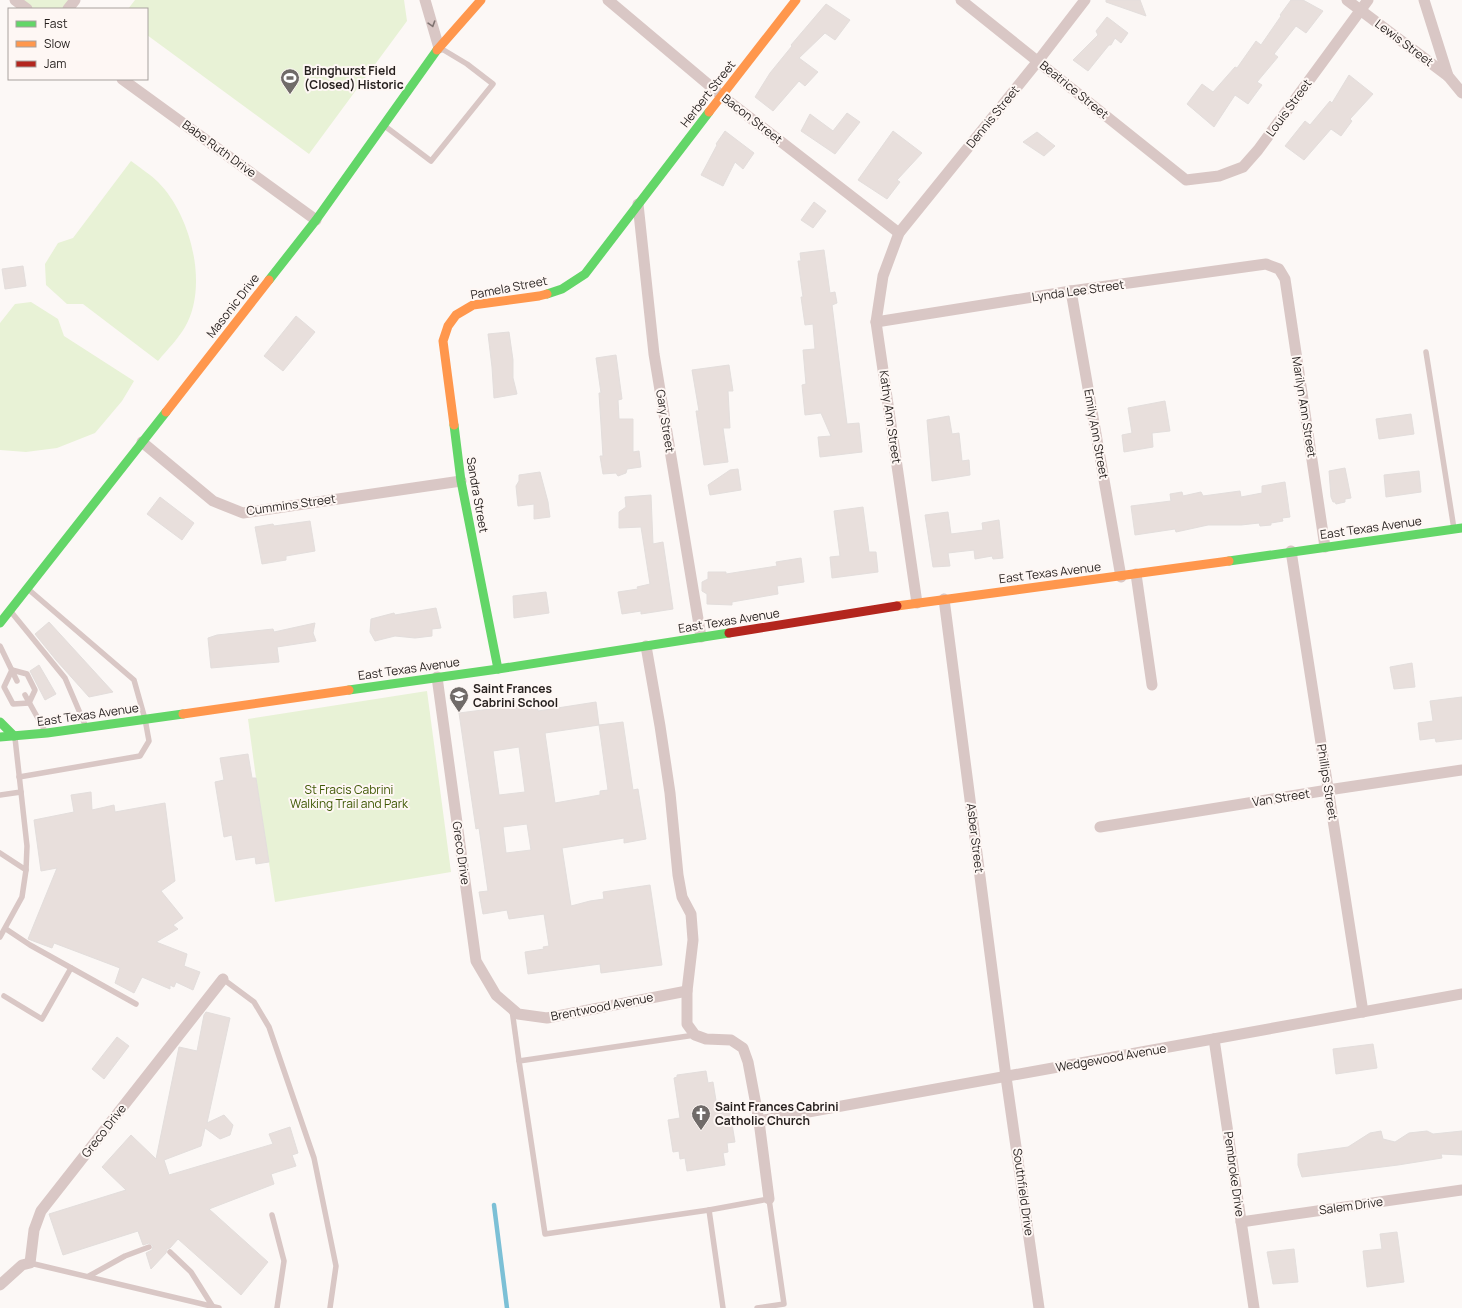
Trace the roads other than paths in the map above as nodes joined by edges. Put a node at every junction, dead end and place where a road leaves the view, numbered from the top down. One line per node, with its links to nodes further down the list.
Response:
1 (15, 0): 12 (street)
2 (75, 0): 13 (street)
3 (425, 0): 15 (street, one-way to 15)
4 (482, 0): 15 (street, Masonic Drive)
5 (608, 0): 20 (street, Bacon Street)
6 (796, 0): 20 (street, Herbert Street)
7 (961, 0): 16 (street, Beatrice Street)
8 (1085, 0): 16 (street, Dennis Street)
9 (1347, 0): 14 (street, Lewis Street)
10 (1368, 0): 14 (street, Louis Street)
11 (1424, 0): 17 (street, Lewis Street)
12 (26, 8)
13 (69, 8)
14 (1360, 10): 17 (street, Lewis Street); 22 (street, Louis Street)
15 (439, 48): 21 (street, Masonic Drive); 21 (lane)
16 (1038, 61): 22 (street, Beatrice Street); 25 (street, Dennis Street)
17 (1448, 76): 19 (street, Lewis Street)
18 (123, 80): 24 (street, Babe Ruth Drive)
19 (1462, 93)
20 (722, 96): 23 (street, Herbert Street); 25 (street, Bacon Street)
21 (384, 125): 24 (street, Masonic Drive)
22 (1186, 180)
23 (638, 204): 29 (street, Pamela Street); 43 (street, Gary Street)
24 (316, 220): 31 (street, Masonic Drive)
25 (899, 233): 28 (street, Kathy Ann Street)
26 (1279, 269): 27 (street, Lynda Lee Street); 34 (street, Marilyn Ann Street)
27 (1071, 291): 28 (street, Lynda Lee Street); 37 (street, Emily Ann Street)
28 (876, 322): 40 (street, Kathy Ann Street)
29 (448, 326): 32 (street, Sandra Street)
30 (1426, 352): 33 (lane)
31 (142, 442): 32 (street, Cummins Street); 38 (street, Masonic Drive)
32 (461, 481): 46 (street, Sandra Street)
33 (1458, 529): 34 (street, East Texas Avenue)
34 (1325, 547): 35 (street, East Texas Avenue)
35 (1291, 551): 36 (street, East Texas Avenue); 61 (street, Phillips Street)
36 (1136, 574): 37 (street, East Texas Avenue); 50 (street)
37 (1121, 577): 39 (street, East Texas Avenue)
38 (27, 588): 41 (street, Masonic Drive); 53 (lane)
39 (944, 599): 40 (street, East Texas Avenue); 80 (street, Asber Street)
40 (917, 603): 43 (street, East Texas Avenue)
41 (10, 611): 42 (street, Masonic Drive); 55 (lane)
42 (0, 623)
43 (701, 637): 45 (street, East Texas Avenue)
44 (0, 646): 47 (lane)
45 (646, 646): 46 (street, East Texas Avenue); 71 (street)
46 (498, 669): 48 (street, East Texas Avenue)
47 (12, 670): 49 (lane); 52 (lane); 52 (lane)
48 (437, 677): 53 (street, East Texas Avenue); 75 (street, Greco Drive)
49 (17, 681)
50 (1152, 685)
51 (25, 695): 52 (lane)
52 (30, 703): 56 (lane)
53 (145, 719): 55 (street, East Texas Avenue); 60 (lane)
54 (0, 722): 58 (street)
55 (87, 727): 56 (street, East Texas Avenue)
56 (47, 733): 58 (street, East Texas Avenue)
57 (0, 736): 58 (street, East Texas Avenue)
58 (14, 736): 60 (lane)
59 (1462, 770): 61 (street, Van Street)
60 (19, 777): 62 (lane)
61 (1328, 790): 64 (street, Van Street); 76 (street, Phillips Street)
62 (21, 792): 63 (lane); 66 (lane)
63 (0, 795)
64 (1100, 827)
65 (0, 853): 66 (lane)
66 (26, 870): 67 (lane)
67 (6, 928): 68 (lane); 69 (lane)
68 (0, 937)
69 (71, 968): 73 (lane); 74 (lane)
70 (223, 979): 89 (street, Greco Drive); 94 (lane)
71 (687, 991): 75 (street, Brentwood Avenue); 77 (street)
72 (1462, 994): 76 (street, Wedgewood Avenue)
73 (4, 996)
74 (136, 1004)
75 (515, 1011): 79 (lane)
76 (1363, 1012): 78 (street, Wedgewood Avenue)
77 (695, 1036): 79 (lane); 81 (street)
78 (1214, 1039): 80 (street, Wedgewood Avenue); 86 (street, Pembroke Drive)
79 (520, 1061): 84 (lane)
80 (1006, 1077): 81 (street, Wedgewood Avenue); 97 (street, Southfield Drive)
81 (759, 1121): 83 (street)
82 (1462, 1190): 86 (street, Salem Drive)
83 (769, 1199): 84 (lane); 96 (lane)
84 (709, 1210): 95 (lane)
85 (272, 1215): 93 (lane)
86 (1241, 1222): 98 (street, Pembroke Drive)
87 (149, 1247): 90 (lane)
88 (170, 1252): 92 (lane)
89 (30, 1263): 90 (lane); 91 (street)
90 (89, 1276): 92 (lane)
91 (0, 1285)
92 (216, 1307)
93 (277, 1308)
94 (330, 1308)
95 (723, 1308)
96 (757, 1308)
97 (1039, 1308)
98 (1254, 1308)

